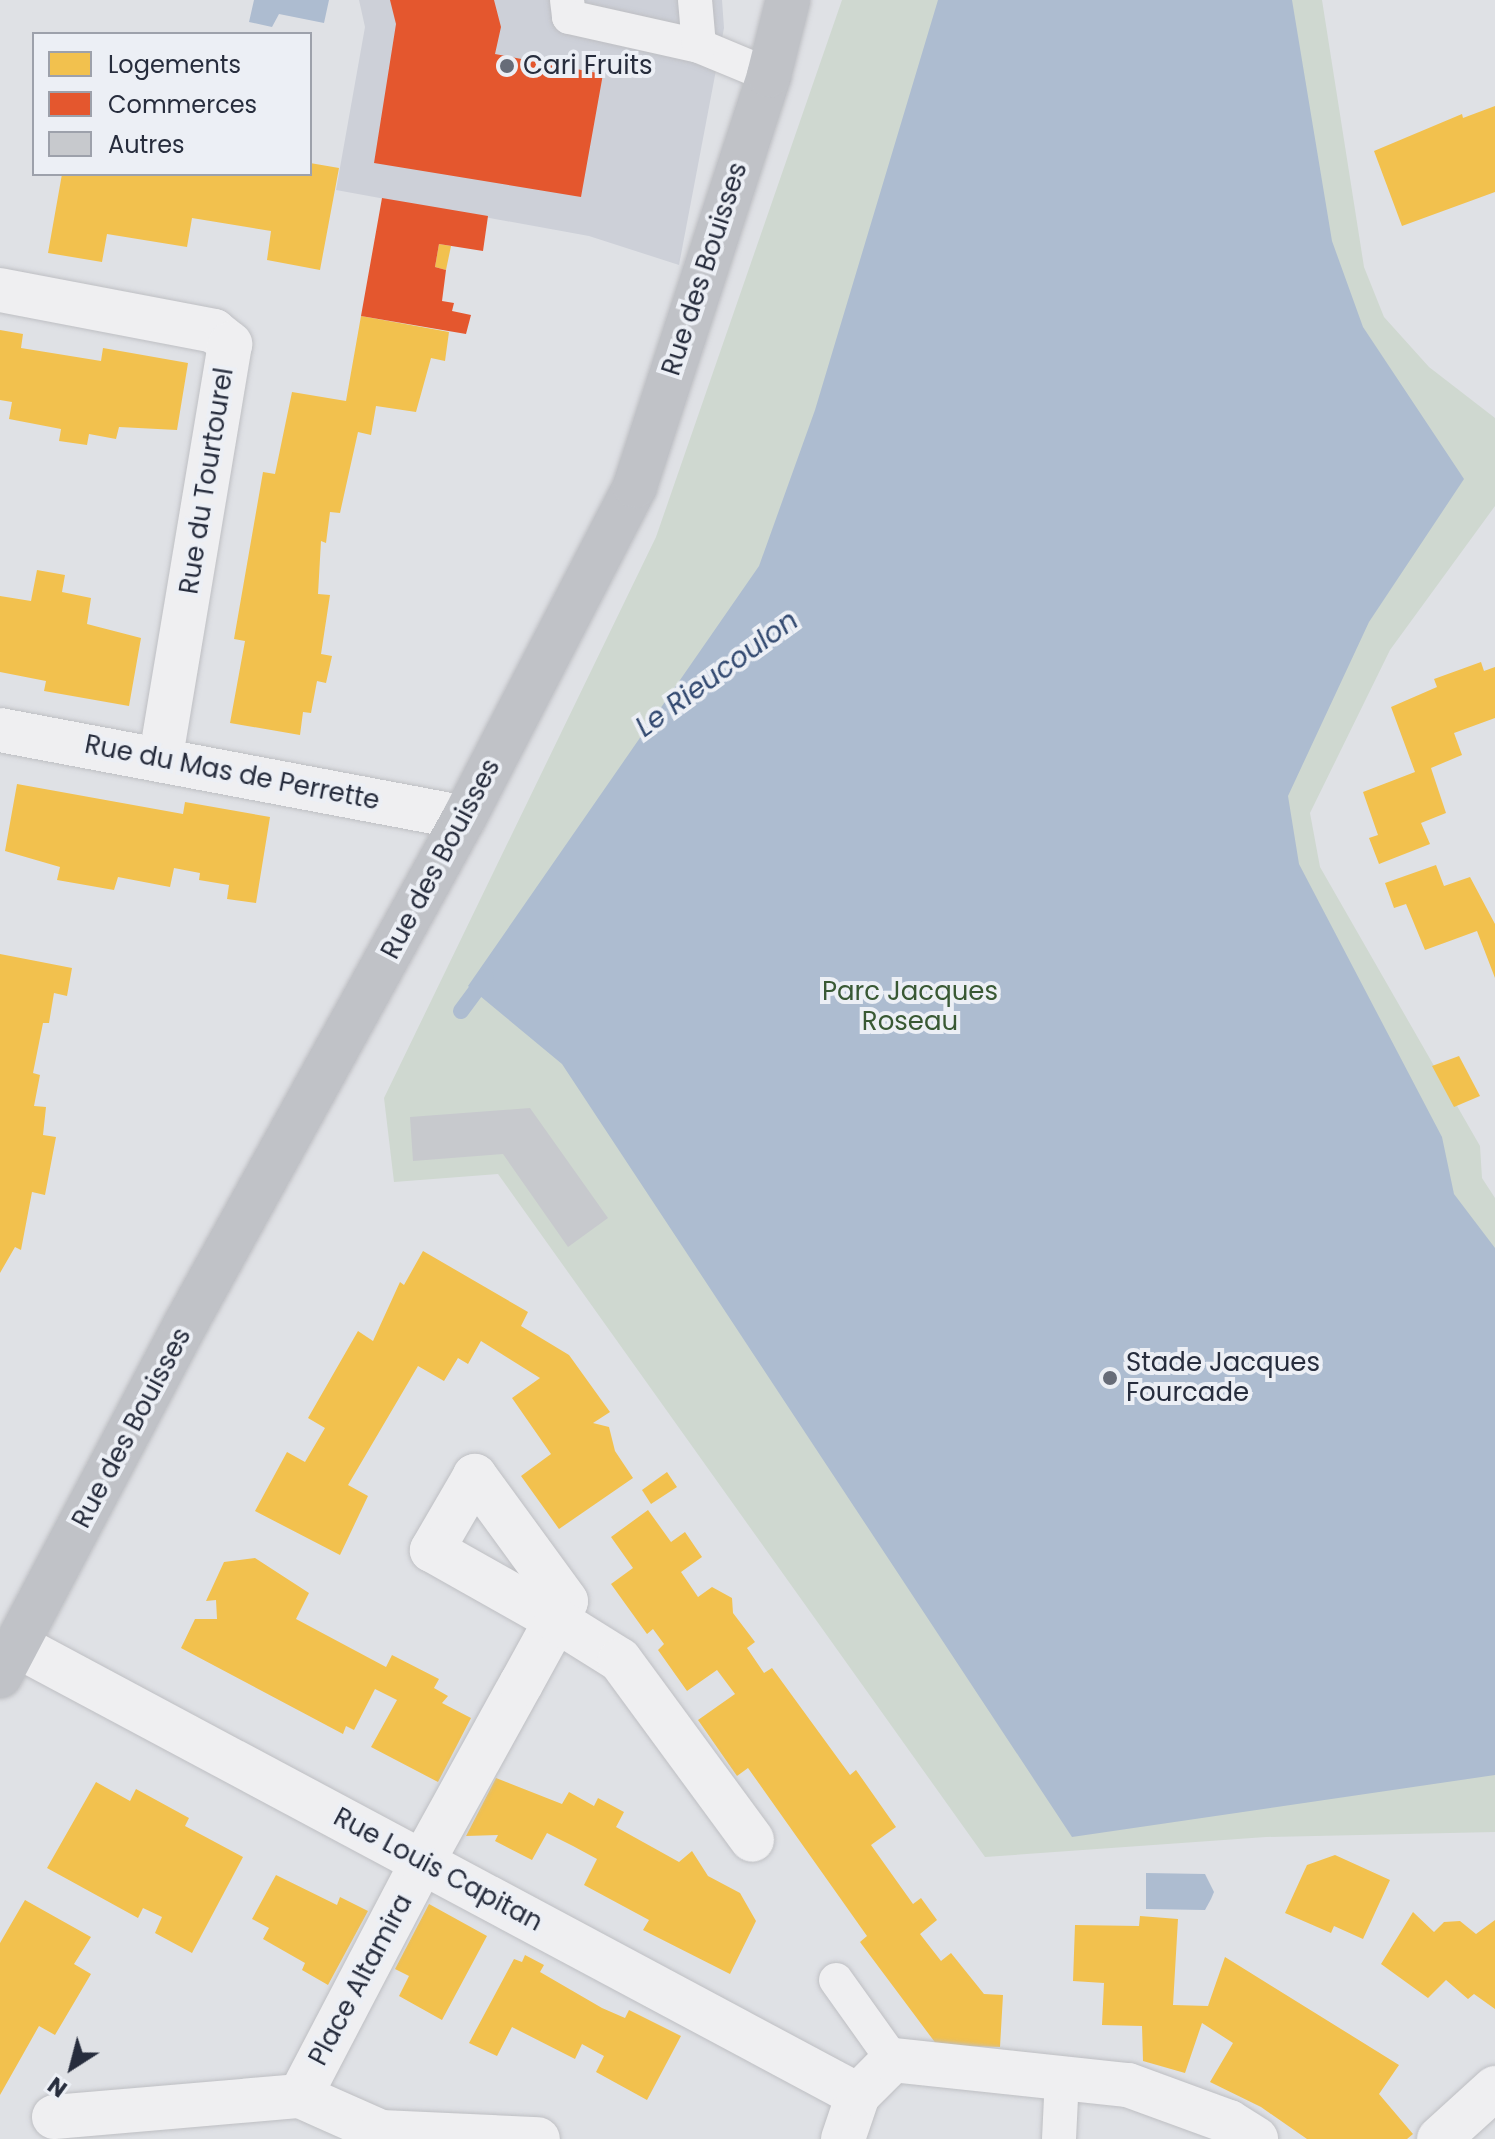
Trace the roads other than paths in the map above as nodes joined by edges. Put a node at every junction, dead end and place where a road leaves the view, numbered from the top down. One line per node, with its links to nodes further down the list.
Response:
1 (567, 0): 4 (lane)
2 (695, 0): 4 (lane)
3 (788, 0): 5 (street, Rue des Bouisses)
4 (699, 46): 5 (lane)
5 (769, 75): 9 (street, Rue des Bouisses)
6 (0, 290): 8 (street, Rue du Tourtourel)
7 (0, 730): 8 (street, Rue du Mas de Perrette)
8 (161, 758): 9 (street, Rue du Mas de Perrette)
9 (464, 818): 10 (street, Rue des Bouisses)
10 (9, 1661): 12 (street, Rue Louis Capitan)
11 (752, 1840): 12 (street, Place Altamira)
12 (422, 1863): 17 (street, Rue Louis Capitan); 18 (street, Place Altamira)
13 (836, 1980): 14 (lane)
14 (893, 2060): 15 (street); 17 (street)
15 (1062, 2078): 23 (lane); 24 (street)
16 (1495, 2088): 25 (street)
17 (858, 2095): 22 (street)
18 (300, 2096): 19 (street, Place Altamira); 20 (street, Place Altamira)
19 (48, 2128)
20 (344, 2128): 21 (street, Place Altamira)
21 (538, 2139)
22 (843, 2139)
23 (1059, 2139)
24 (1256, 2139)
25 (1439, 2139)

